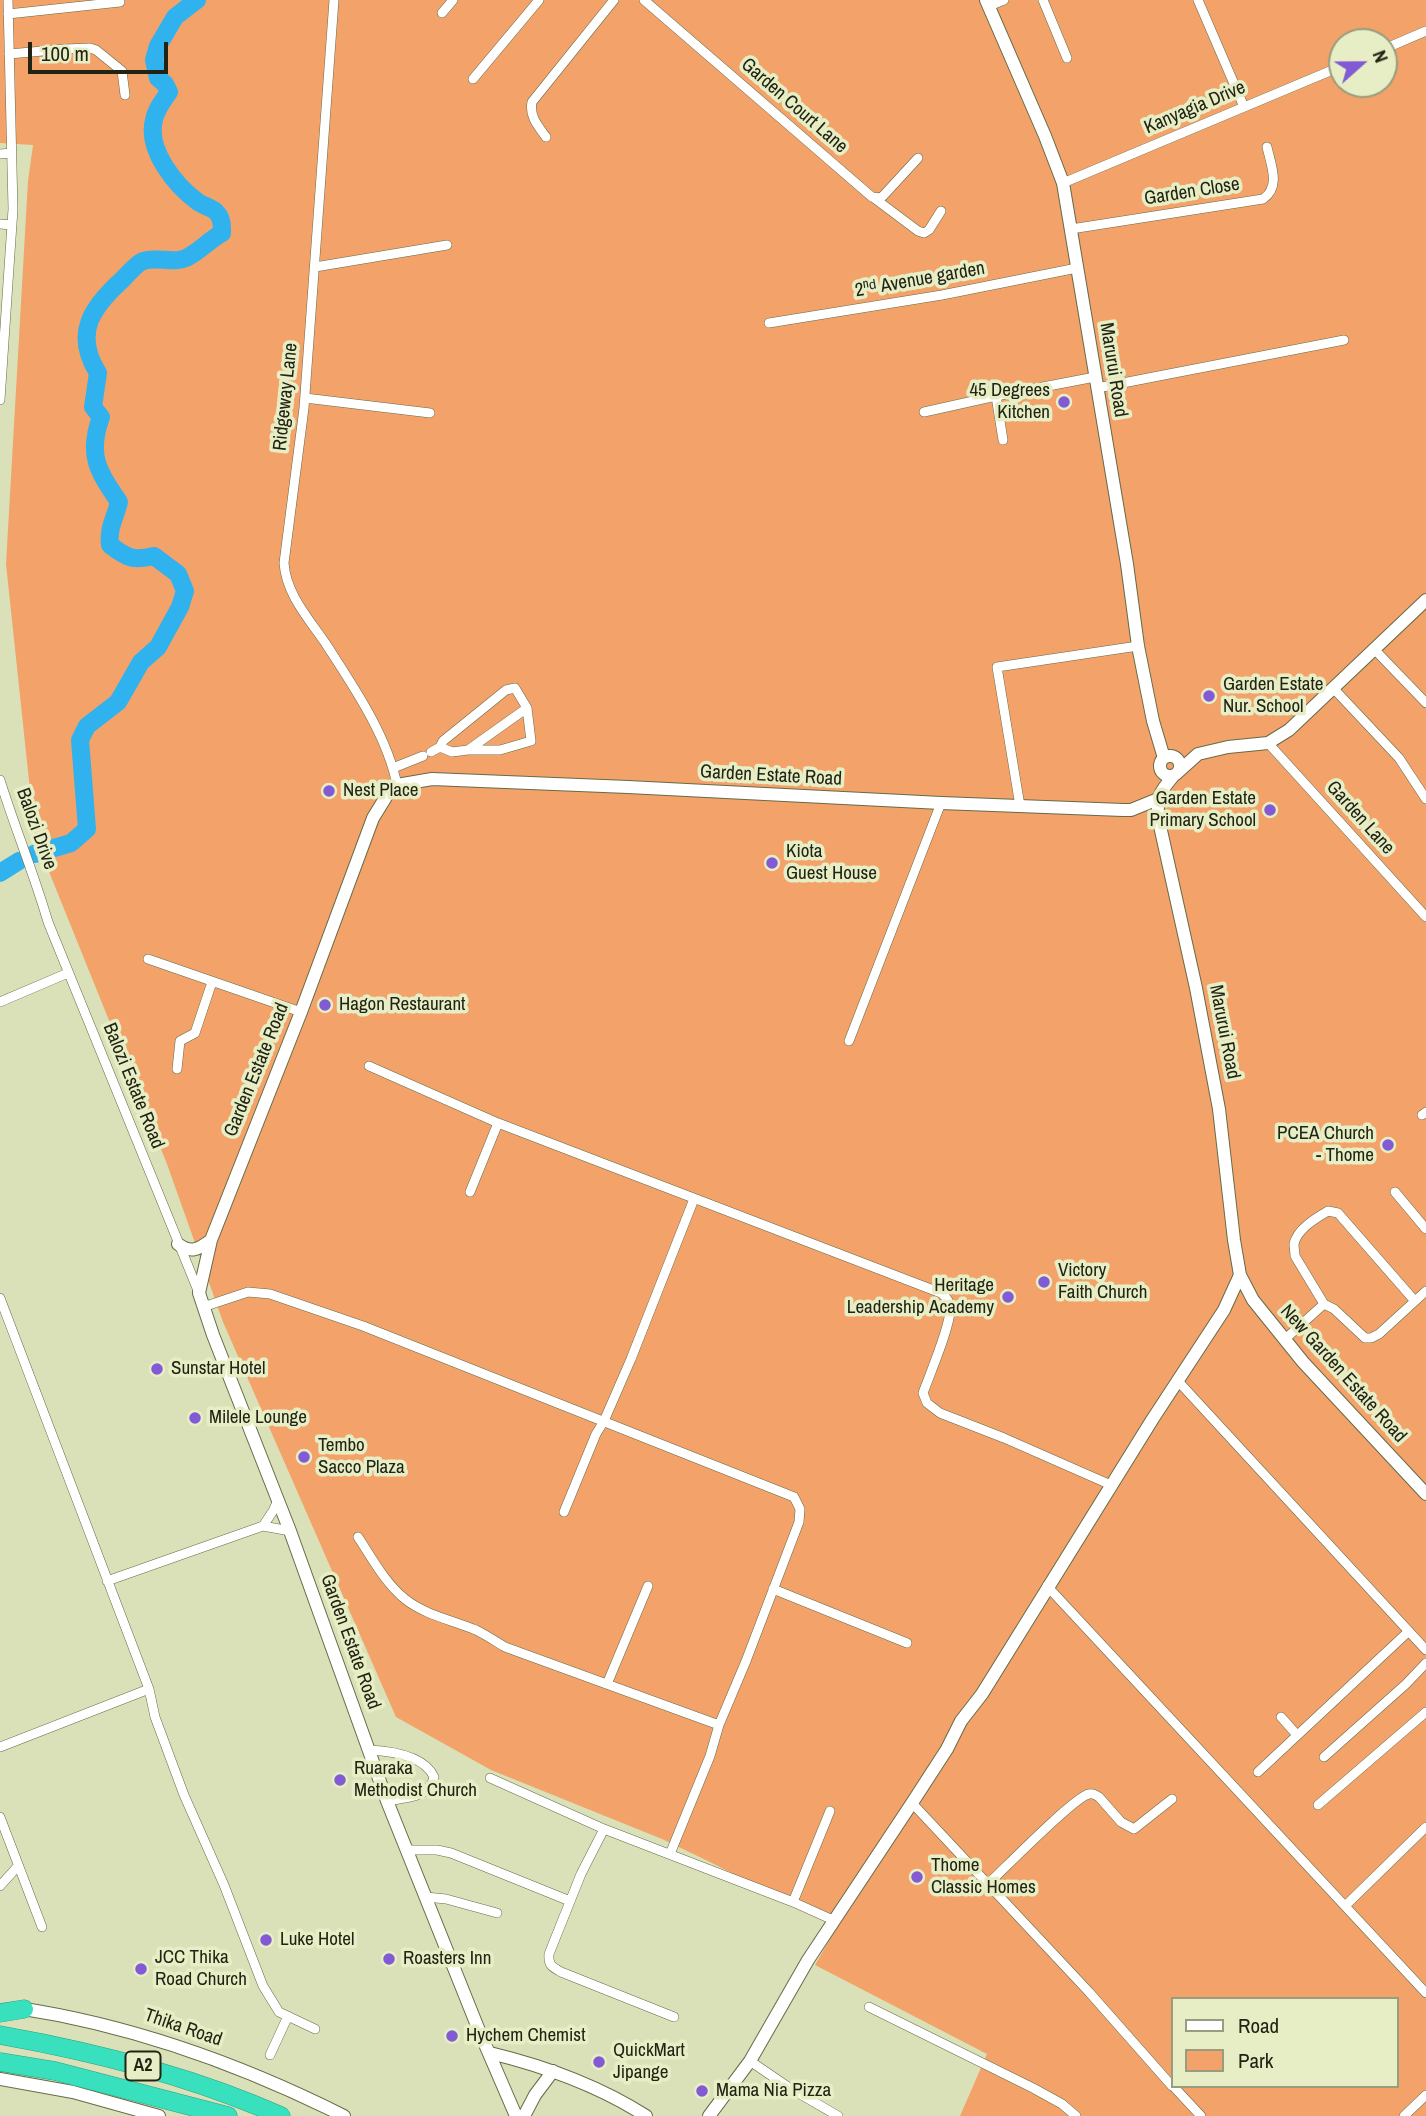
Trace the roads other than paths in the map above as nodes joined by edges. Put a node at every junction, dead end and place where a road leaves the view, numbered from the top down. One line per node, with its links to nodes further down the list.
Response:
1 (8, 0): 12 (street)
2 (334, 0): 34 (street, Ridgeway Lane)
3 (453, 0): 13 (street)
4 (538, 0): 19 (street)
5 (614, 0): 22 (street)
6 (644, 0): 28 (street, Garden Court Lane)
7 (1004, 0): 11 (street)
8 (1043, 0): 17 (street)
9 (1198, 0): 21 (street)
10 (120, 2): 12 (street)
11 (987, 3): 27 (street, Marurui Road)
12 (8, 13): 16 (street)
13 (442, 13)
14 (1426, 31): 15 (street)
15 (1398, 43)
16 (9, 54): 20 (street); 24 (street)
17 (1068, 58)
18 (1328, 72): 21 (street, Kanyagia Drive)
19 (473, 79)
20 (125, 95)
21 (1244, 107): 27 (street, Kanyagia Drive)
22 (546, 137)
23 (1268, 147): 32 (street, Garden Close)
24 (11, 153): 25 (street); 31 (street)
25 (0, 154)
26 (918, 158): 28 (street)
27 (1063, 183): 32 (street, Marurui Road)
28 (874, 198): 29 (street, Garden Court Lane)
29 (941, 211)
30 (0, 224): 31 (street)
31 (12, 225): 36 (street)
32 (1071, 229): 35 (street, Marurui Road)
33 (447, 245): 34 (street)
34 (315, 267): 41 (street, Ridgeway Lane)
35 (1077, 268): 37 (street, 2ⁿᵈ Avenue garden); 39 (street, Marurui Road)
36 (4, 284): 42 (street)
37 (769, 323)
38 (1345, 340): 39 (street)
39 (1096, 382): 40 (street); 47 (street, Marurui Road)
40 (996, 396): 43 (street); 45 (street)
41 (305, 398): 44 (street); 57 (street, Ridgeway Lane)
42 (0, 400)
43 (924, 412)
44 (430, 413)
45 (1003, 440)
46 (1426, 600): 48 (street, Garden Estate Road)
47 (1138, 646): 56 (street, Marurui Road); 64 (street)
48 (1375, 650): 49 (street, Garden Estate Road); 50 (street)
49 (1334, 689): 52 (street, Garden Estate Road); 62 (street)
50 (1426, 704)
51 (527, 708): 53 (street); 53 (street); 54 (street)
52 (1268, 743): 55 (street, Garden Estate Road); 68 (street, Garden Lane)
53 (468, 750): 54 (street)
54 (431, 752): 57 (street)
55 (1198, 754): 56 (street); 58 (street, Garden Estate Road)
56 (1165, 761): 58 (street); 61 (street, Marurui Road)
57 (393, 768): 60 (street, Ridgeway Lane)
58 (1176, 774): 61 (street, Garden Estate Road)
59 (0, 780): 67 (street, Balozi Drive)
60 (397, 785): 63 (street, Garden Estate Road); 73 (street, Garden Estate Road)
61 (1159, 795): 65 (street, Garden Estate Road); 66 (street, Marurui Road)
62 (1426, 799)
63 (941, 803): 64 (street, Garden Estate Road); 74 (street)
64 (1020, 806): 65 (street, Garden Estate Road)
65 (1131, 810): 66 (street)
66 (1158, 817): 84 (street, Marurui Road)
67 (39, 890): 70 (street, Balozi Estate Road)
68 (1426, 917)
69 (148, 959): 71 (street)
70 (68, 973): 72 (street); 83 (street, Balozi Estate Road)
71 (212, 982): 73 (street); 76 (street)
72 (0, 1002)
73 (301, 1013): 82 (street, Garden Estate Road)
74 (849, 1041)
75 (369, 1066): 77 (street)
76 (177, 1069)
77 (498, 1123): 78 (street); 80 (street)
78 (470, 1192)
79 (1395, 1192): 81 (street)
80 (694, 1199): 95 (street); 96 (street)
81 (1426, 1229)
82 (211, 1240): 83 (street); 86 (street, Garden Estate Road)
83 (178, 1244): 86 (street, Balozi Estate Road)
84 (1240, 1275): 88 (street, New Garden Estate Road); 92 (street)
85 (1426, 1291): 89 (street)
86 (198, 1293): 91 (street, Garden Estate Road)
87 (0, 1298): 103 (street)
88 (1253, 1300): 92 (street); 93 (street, New Garden Estate Road)
89 (1415, 1300): 90 (street); 90 (street)
90 (1324, 1304): 93 (street)
91 (203, 1307): 95 (street); 98 (street, Garden Estate Road)
92 (1224, 1310): 94 (street)
93 (1284, 1340): 97 (street, New Garden Estate Road)
94 (1177, 1380): 96 (street); 107 (street)
95 (604, 1421): 99 (street); 106 (street)
96 (1111, 1485): 105 (street)
97 (1426, 1493)
98 (278, 1500): 100 (street); 101 (street, Garden Estate Road)
99 (564, 1512)
100 (262, 1526): 101 (street); 103 (street)
101 (290, 1531): 118 (street, Garden Estate Road)
102 (358, 1537): 111 (street)
103 (107, 1581): 112 (street)
104 (648, 1586): 111 (street)
105 (1047, 1586): 124 (street); 138 (street)
106 (773, 1589): 108 (street); 115 (street)
107 (1409, 1631): 109 (street); 116 (street)
108 (907, 1643)
109 (1426, 1650)
110 (1426, 1664): 119 (street)
111 (607, 1684): 115 (street)
112 (149, 1689): 117 (street); 147 (street)
113 (1426, 1712): 125 (street)
114 (1281, 1717): 116 (street)
115 (719, 1725): 131 (street)
116 (1297, 1735): 120 (street)
117 (0, 1747)
118 (369, 1750): 123 (street, Garden Estate Road); 123 (street)
119 (1324, 1757)
120 (1258, 1772)
121 (490, 1778): 129 (street)
122 (1172, 1799): 133 (street)
123 (387, 1801): 130 (street, Garden Estate Road)
124 (912, 1803): 133 (street); 140 (street)
125 (1318, 1805)
126 (830, 1811): 137 (street)
127 (0, 1818): 132 (street)
128 (1426, 1827): 138 (street)
129 (604, 1829): 131 (street); 136 (street)
130 (407, 1850): 135 (street, Garden Estate Road); 136 (street)
131 (670, 1854): 137 (street)
132 (18, 1866): 134 (street); 141 (street)
133 (988, 1884): 157 (street)
134 (0, 1886)
135 (426, 1897): 139 (street); 151 (street, Garden Estate Road)
136 (570, 1901): 148 (street)
137 (793, 1902): 140 (street)
138 (1345, 1906): 142 (street)
139 (497, 1913)
140 (833, 1920): 153 (street)
141 (42, 1927)
142 (1426, 1993)
143 (0, 2006): 145 (street, Thika Road)
144 (869, 2007): 169 (street)
145 (24, 2010): 146 (highway); 163 (street, Thika Road)
146 (0, 2013)
147 (288, 2016): 149 (street); 152 (street)
148 (674, 2017)
149 (315, 2029)
150 (0, 2035): 162 (highway, A2)
151 (490, 2053): 155 (street); 164 (street, Garden Estate Road)
152 (270, 2055)
153 (750, 2061): 167 (street); 168 (street)
154 (0, 2062): 161 (highway, A2)
155 (553, 2071): 165 (street); 166 (street)
156 (0, 2079): 160 (street)
157 (1170, 2083)
158 (1175, 2088): 170 (street)
159 (1426, 2095): 171 (street)
160 (159, 2116)
161 (228, 2116)
162 (281, 2116)
163 (344, 2116)
164 (516, 2116)
165 (524, 2116)
166 (646, 2116)
167 (709, 2116)
168 (838, 2116)
169 (1076, 2116)
170 (1199, 2116)
171 (1404, 2116)

